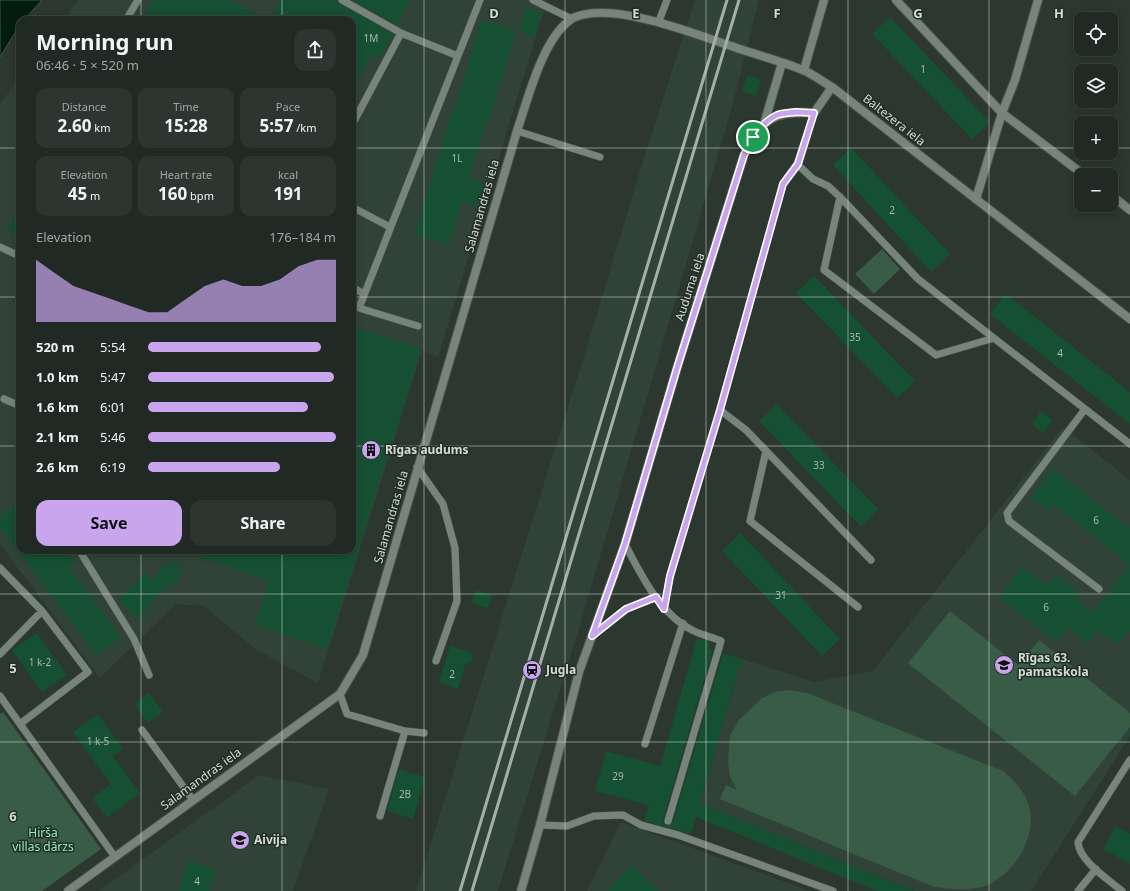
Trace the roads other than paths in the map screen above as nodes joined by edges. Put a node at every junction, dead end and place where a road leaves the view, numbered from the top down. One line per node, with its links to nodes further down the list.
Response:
1 (138, 0): 10 (lane)
2 (342, 0): 13 (lane)
3 (480, 0): 14 (lane)
4 (533, 0): 11 (lane)
5 (667, 0): 12 (lane)
6 (824, 0): 16 (street)
7 (896, 0): 19 (street)
8 (1038, 0): 19 (street)
9 (607, 12): 11 (street, Salamandras iela); 12 (street, Baltezera iela)
10 (128, 16)
11 (572, 19): 22 (street, Salamandras iela)
12 (660, 21): 15 (street, Baltezera iela)
13 (401, 33): 14 (lane); 20 (lane)
14 (458, 56): 31 (lane)
15 (782, 63): 16 (street, Baltezera iela); 21 (street)
16 (804, 70): 17 (street, Baltezera iela)
17 (832, 87): 18 (street); 27 (street, Baltezera iela)
18 (814, 113): 21 (street, Auduma iela); 24 (lane)
19 (1002, 113): 25 (street); 27 (street)
20 (356, 117)
21 (764, 124): 46 (street, Auduma iela)
22 (517, 131): 23 (lane); 45 (street, Salamandras iela)
23 (600, 157)
24 (798, 164): 26 (lane); 42 (lane)
25 (1075, 168)
26 (840, 197): 38 (lane); 38 (lane)
27 (976, 199): 36 (street, Baltezera iela)
28 (1118, 201): 30 (street)
29 (356, 209): 31 (lane)
30 (1130, 210)
31 (390, 227): 35 (lane)
32 (0, 247): 33 (lane)
33 (16, 254)
34 (356, 289): 35 (lane)
35 (364, 294): 37 (lane)
36 (1130, 319)
37 (418, 326)
38 (994, 338): 41 (lane)
39 (4, 399): 40 (lane)
40 (16, 404)
41 (1085, 409): 43 (lane); 50 (lane)
42 (720, 410): 44 (lane); 53 (lane)
43 (1130, 444)
44 (766, 452): 48 (lane); 52 (lane)
45 (418, 467): 58 (lane); 60 (street, Salamandras iela)
46 (625, 544): 51 (lane); 56 (street, Auduma iela)
47 (81, 554): 59 (lane)
48 (871, 560)
49 (0, 568): 54 (lane)
50 (1099, 589)
51 (656, 597): 53 (lane); 56 (lane)
52 (858, 607)
53 (664, 609): 55 (lane)
54 (42, 611): 57 (lane); 62 (lane)
55 (683, 623): 66 (lane); 70 (lane)
56 (592, 636): 71 (street, Auduma iela)
57 (0, 654)
58 (436, 662)
59 (149, 675)
60 (340, 694): 64 (lane); 68 (street, Salamandras iela)
61 (0, 696): 62 (lane)
62 (20, 724): 72 (lane)
63 (142, 730): 68 (lane)
64 (405, 731): 65 (lane); 69 (lane)
65 (424, 733)
66 (645, 744)
67 (1130, 760): 73 (lane)
68 (193, 800): 72 (street, Salamandras iela)
69 (380, 816)
70 (668, 821)
71 (540, 824): 75 (street); 76 (lane)
72 (115, 857): 74 (street, Salamandras iela)
73 (1096, 869): 77 (lane); 78 (lane)
74 (68, 891)
75 (521, 891)
76 (833, 891)
77 (1078, 891)
78 (1122, 891)

